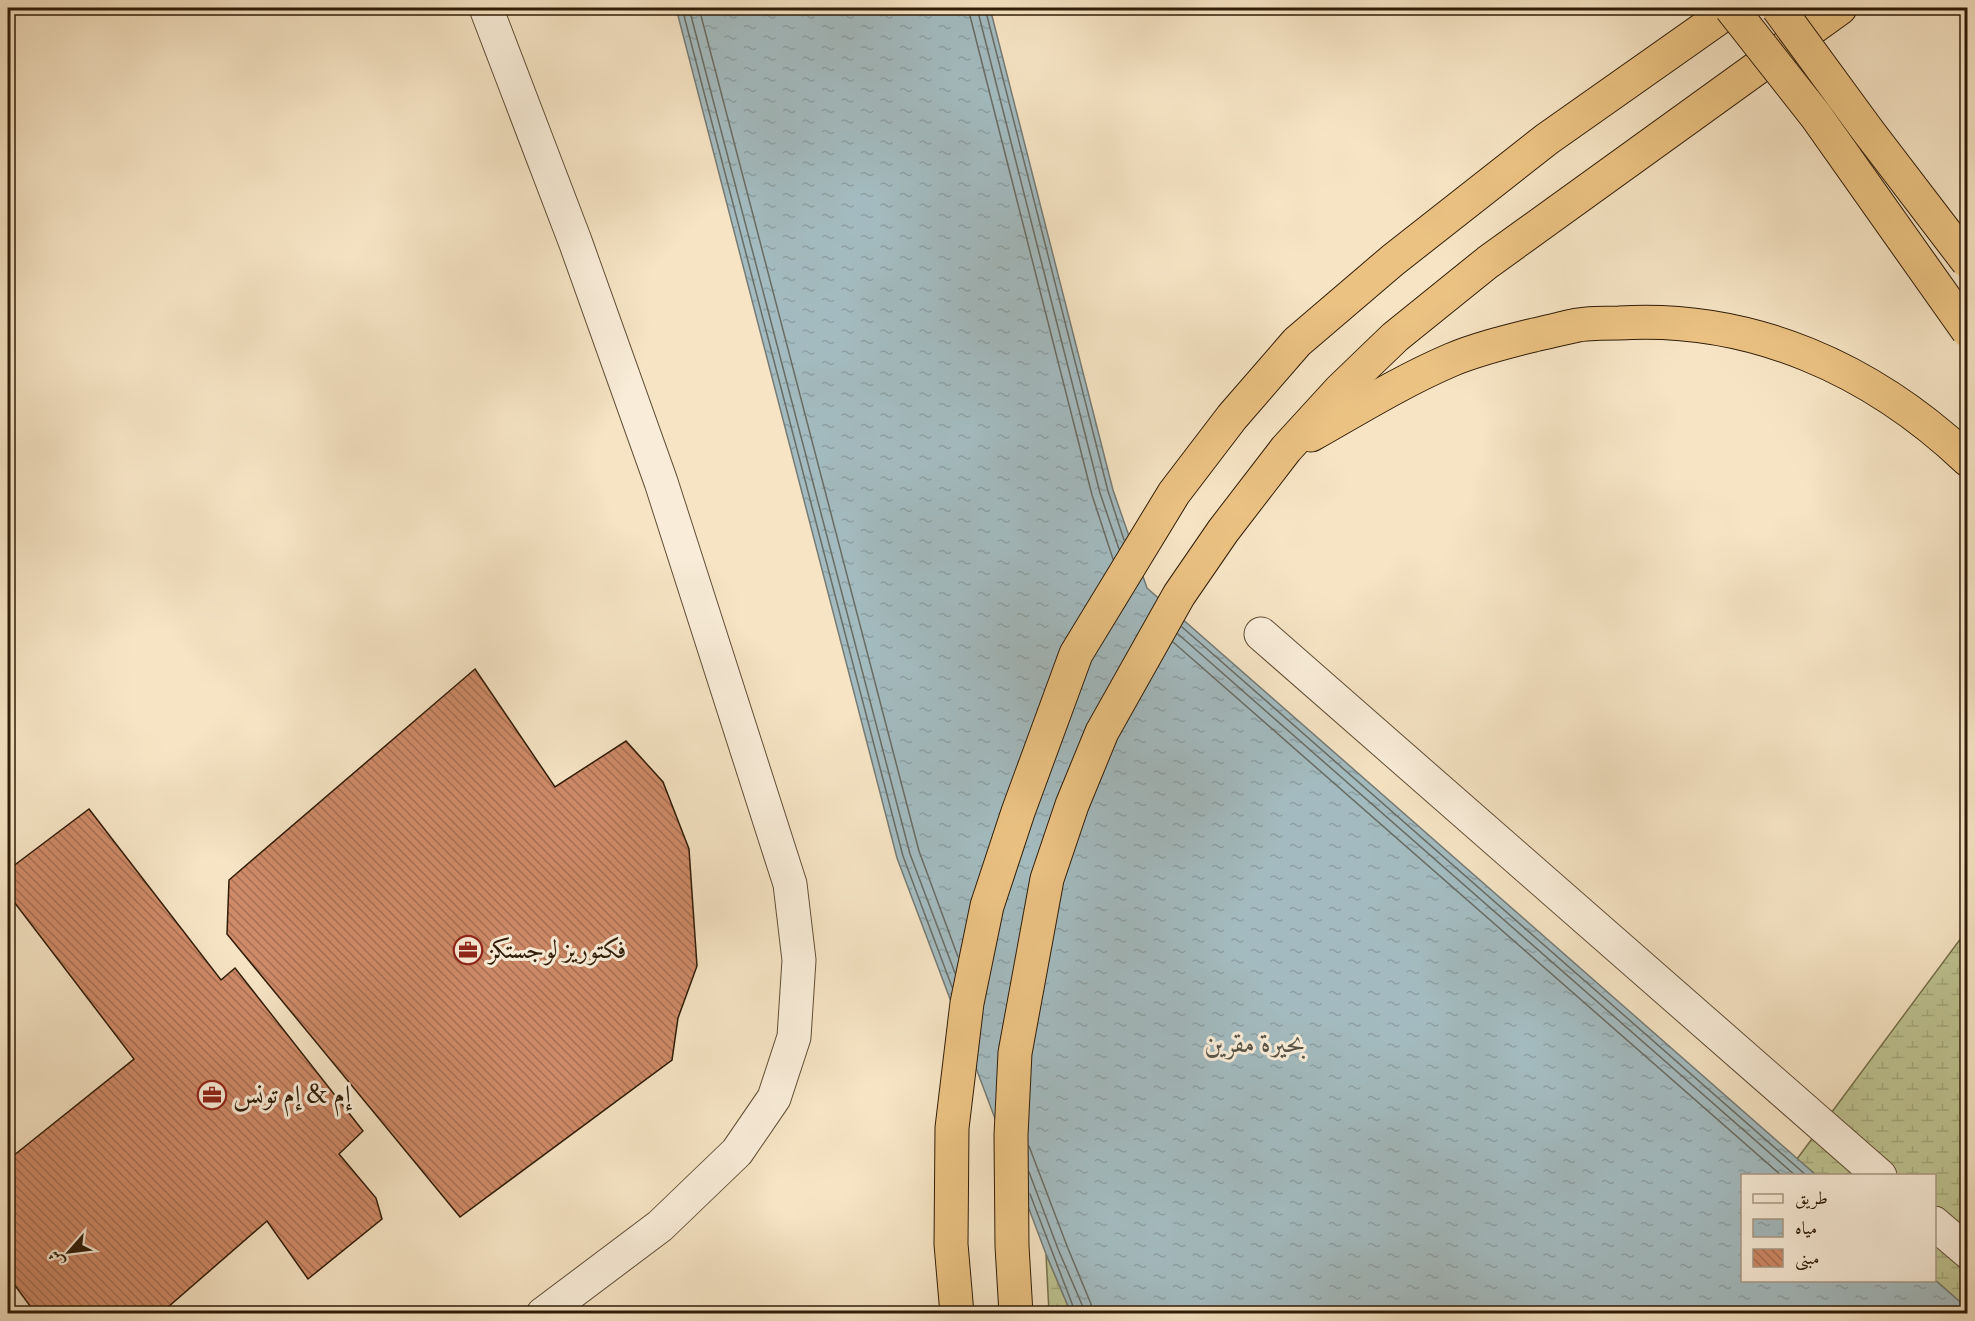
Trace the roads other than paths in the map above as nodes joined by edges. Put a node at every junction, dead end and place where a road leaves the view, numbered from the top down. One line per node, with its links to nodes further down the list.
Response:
1 (486, 8): 13 (street)
2 (1732, 8): 6 (highway, bridge); 14 (highway)
3 (1778, 8): 5 (highway, bridge)
4 (1840, 8): 7 (highway)
5 (1968, 262)
6 (1968, 331)
7 (1286, 449): 8 (highway); 15 (highway)
8 (1968, 460)
9 (1261, 634): 10 (street)
10 (1878, 1174)
11 (1936, 1224): 12 (street)
12 (1968, 1252)
13 (543, 1314)
14 (957, 1314)
15 (1016, 1314)

